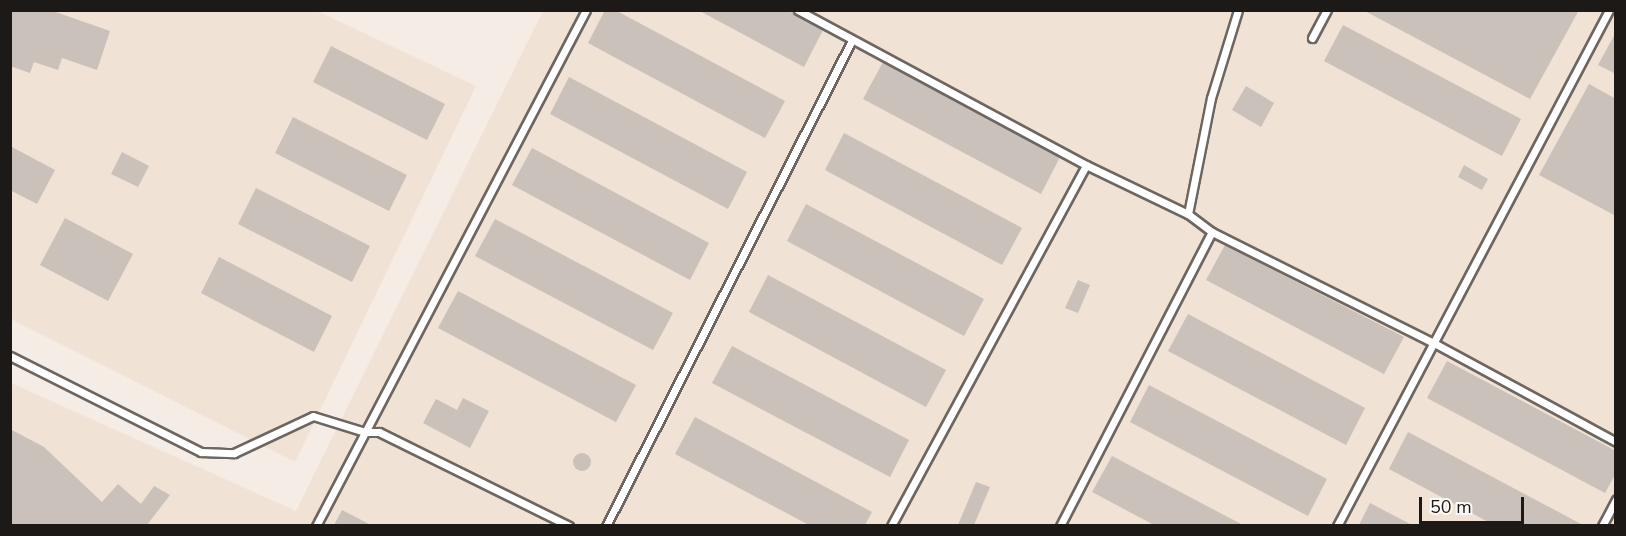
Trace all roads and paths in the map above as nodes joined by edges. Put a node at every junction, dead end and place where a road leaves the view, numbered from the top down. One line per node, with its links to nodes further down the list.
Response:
1 (586, 10): 13 (lane)
2 (798, 10): 7 (lane)
3 (1238, 10): 9 (lane)
4 (1327, 10): 6 (lane)
5 (1609, 10): 11 (lane)
6 (1312, 38)
7 (852, 40): 8 (lane); 18 (lane)
8 (1086, 165): 9 (lane); 19 (lane)
9 (1188, 214): 10 (lane)
10 (1212, 232): 11 (lane); 20 (lane)
11 (1434, 343): 14 (lane); 21 (lane)
12 (10, 356): 13 (lane)
13 (365, 432): 16 (lane); 17 (lane)
14 (1616, 442)
15 (1616, 500): 22 (lane)
16 (316, 525)
17 (569, 525)
18 (606, 525)
19 (891, 525)
20 (1060, 525)
21 (1336, 525)
22 (1602, 525)

